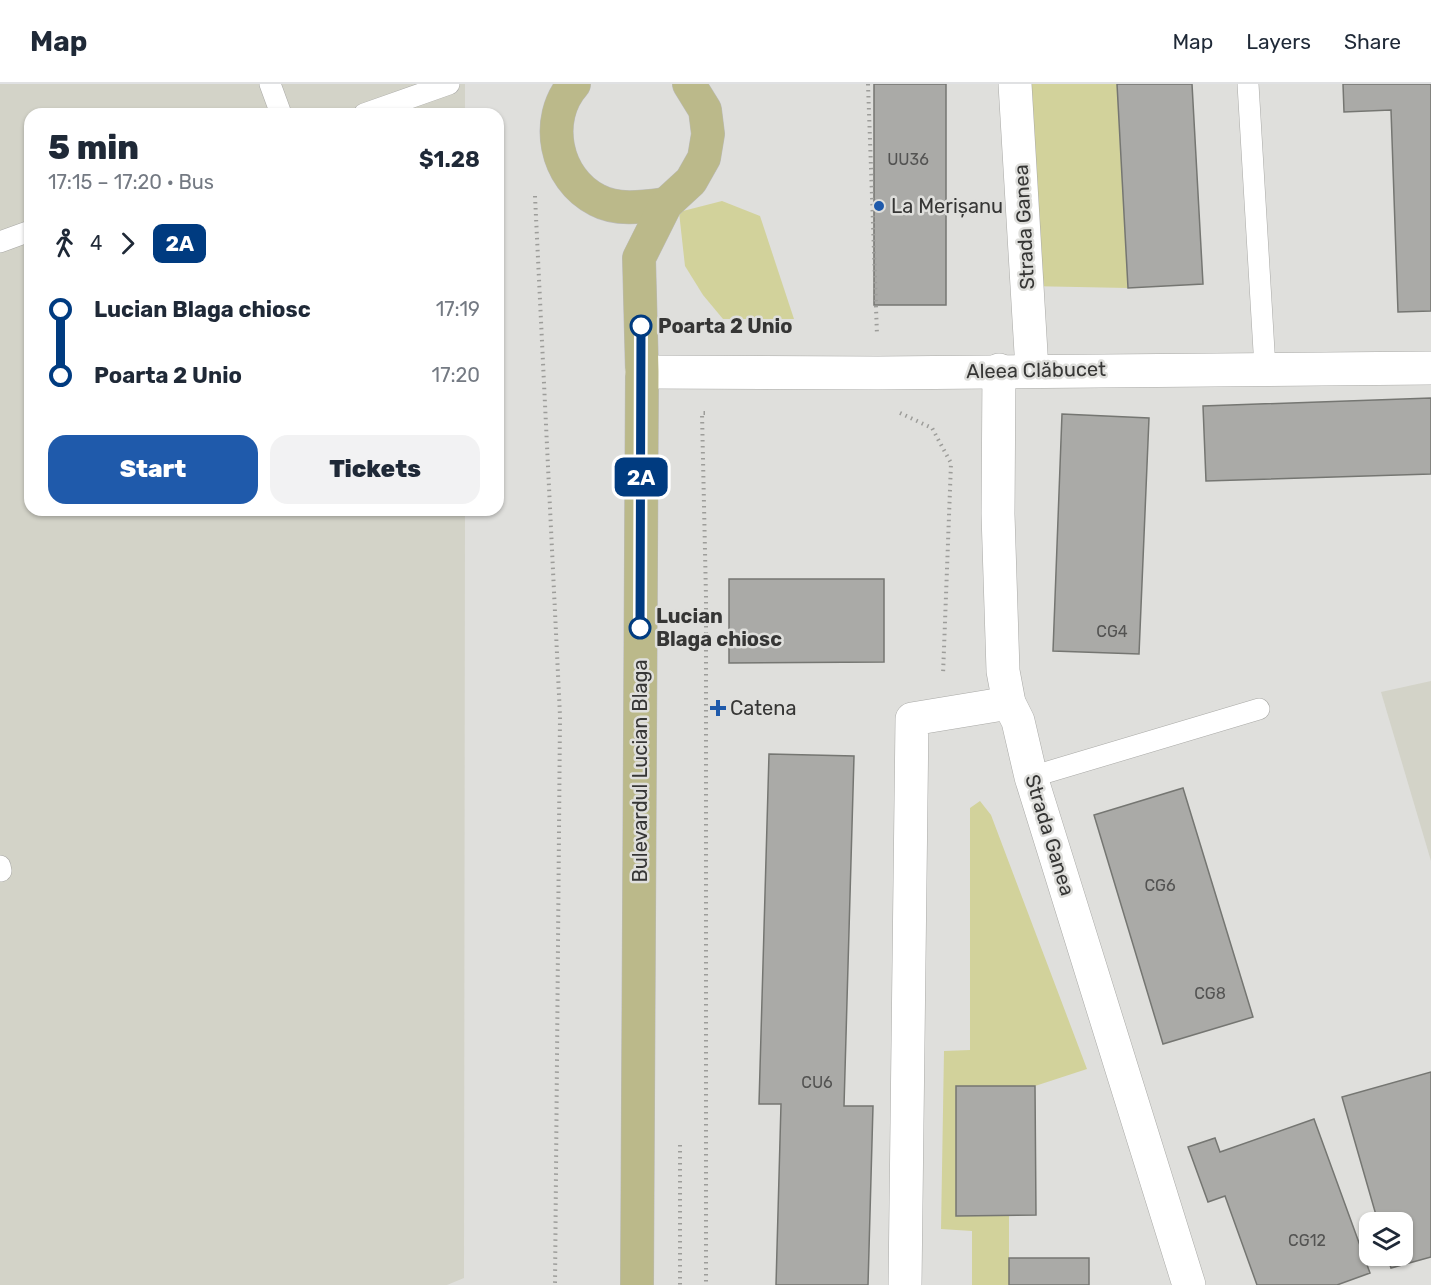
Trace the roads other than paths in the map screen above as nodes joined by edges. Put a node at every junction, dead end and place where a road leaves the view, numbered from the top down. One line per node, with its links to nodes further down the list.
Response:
1 (270, 84): 7 (lane)
2 (449, 84): 8 (lane)
3 (689, 84): 10 (main road, Bulevardul Lucian Blaga)
4 (1016, 84): 17 (street, Strada Ganea)
5 (1248, 84): 14 (lane)
6 (567, 87): 9 (main road)
7 (279, 108)
8 (381, 108)
9 (605, 204): 10 (main road); 13 (main road)
10 (666, 204): 13 (main road, Bulevardul Lucian Blaga)
11 (24, 233): 12 (lane)
12 (0, 242)
13 (639, 258): 18 (main road, Bulevardul Lucian Blaga)
14 (1265, 368): 15 (street, Aleea Clăbucet); 17 (street, Aleea Clăbucet)
15 (1431, 368)
16 (999, 370): 17 (street, Aleea Clăbucet); 18 (street, Aleea Clăbucet); 19 (street, Strada Ganea)
17 (1032, 370)
18 (642, 372): 22 (main road, Bulevardul Lucian Blaga)
19 (1009, 703): 21 (street, Strada Ganea); 23 (street)
20 (1259, 710): 21 (lane)
21 (1031, 777): 24 (street, Strada Ganea)
22 (637, 1285)
23 (905, 1285)
24 (1189, 1285)

